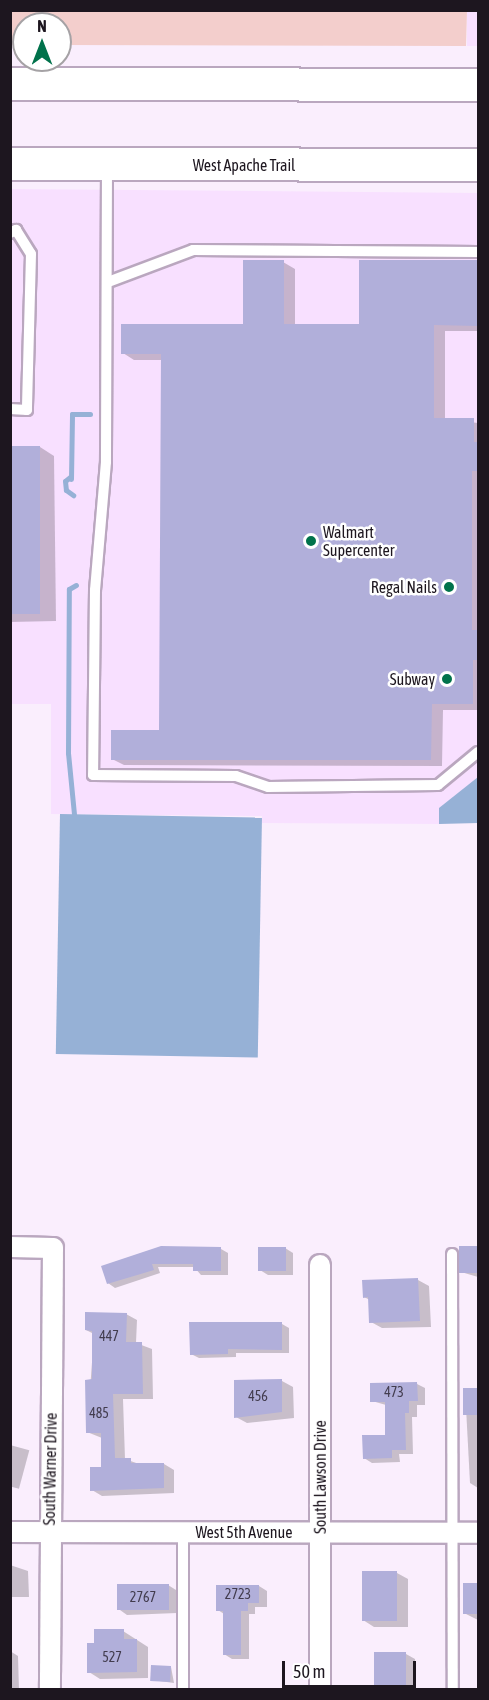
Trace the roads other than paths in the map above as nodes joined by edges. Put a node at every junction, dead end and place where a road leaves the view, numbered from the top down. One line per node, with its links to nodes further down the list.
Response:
1 (10, 84): 2 (main road)
2 (478, 85)
3 (10, 164): 4 (main road, West Apache Trail)
4 (107, 164): 5 (main road, West Apache Trail); 8 (lane)
5 (478, 165)
6 (10, 233): 9 (lane)
7 (478, 252): 8 (lane)
8 (108, 282): 10 (lane)
9 (10, 410)
10 (478, 752)
11 (10, 1247): 14 (street, South Warner Drive)
12 (452, 1254): 18 (lane)
13 (320, 1266): 17 (street, South Lawson Drive)
14 (50, 1532): 15 (street, West 5th Avenue); 16 (street, West 5th Avenue); 20 (street, South Warner Drive)
15 (183, 1532): 17 (street, West 5th Avenue); 21 (lane)
16 (10, 1533)
17 (320, 1533): 18 (street, West 5th Avenue); 22 (street, South Lawson Drive)
18 (452, 1533): 19 (street, West 5th Avenue); 23 (lane)
19 (478, 1533)
20 (50, 1689)
21 (183, 1689)
22 (320, 1689)
23 (453, 1689)

